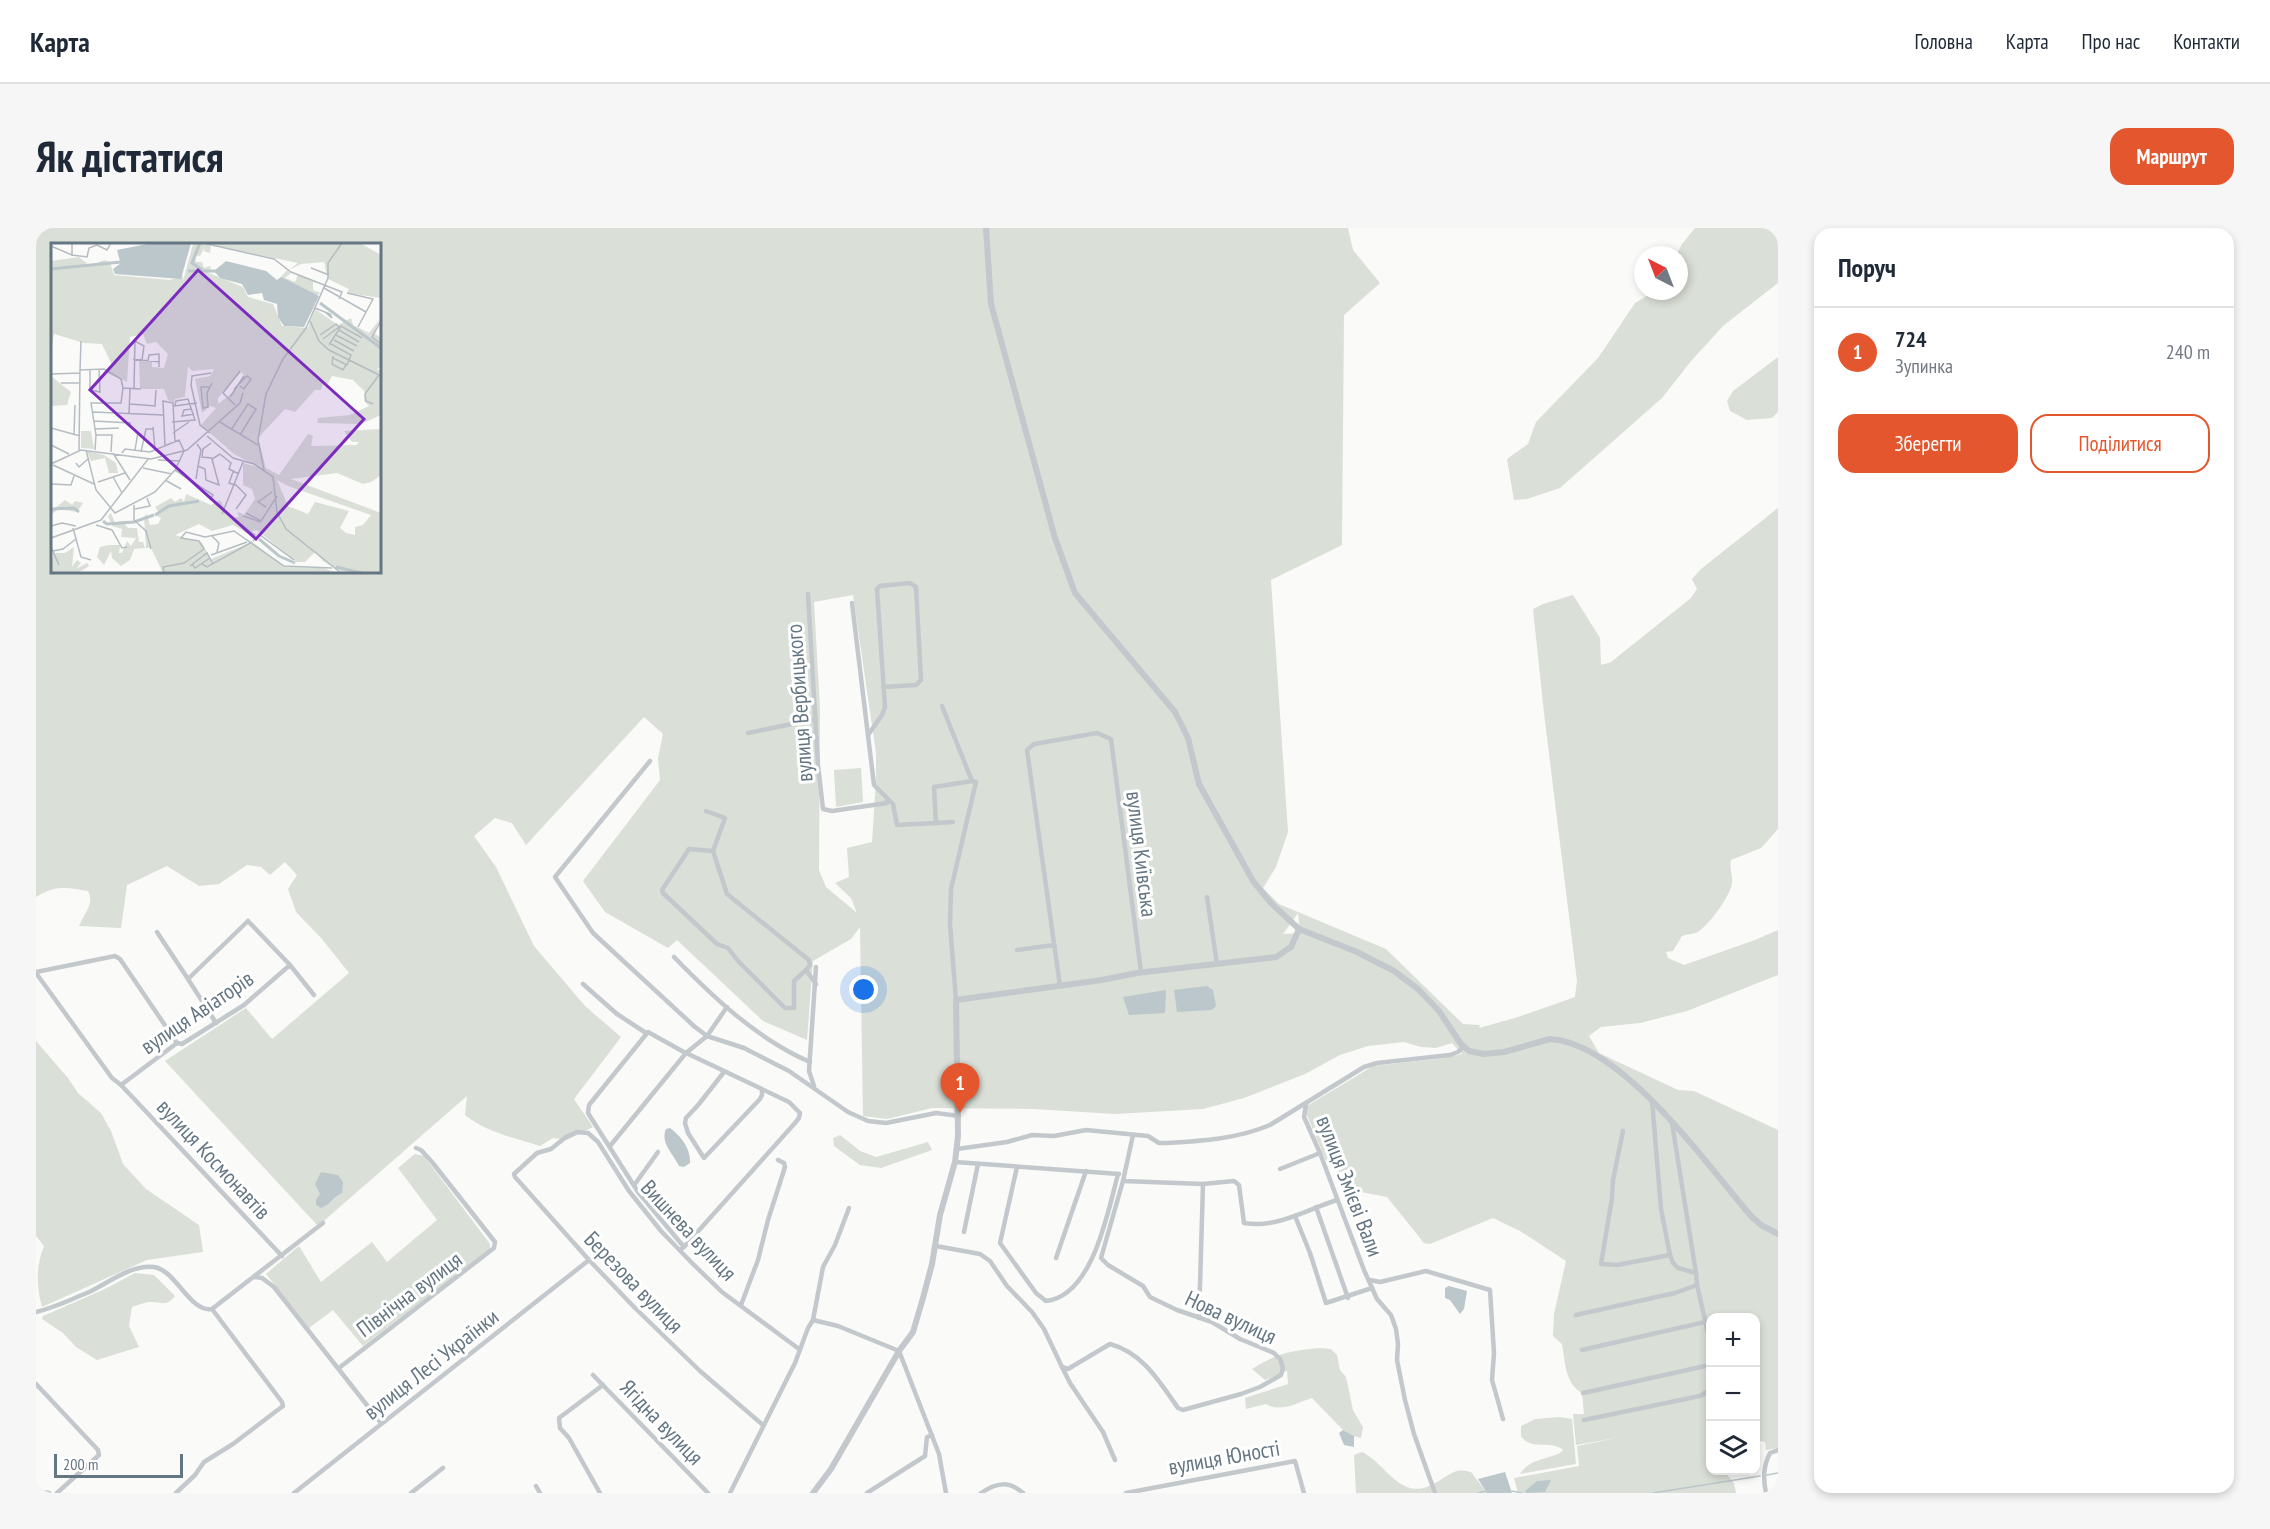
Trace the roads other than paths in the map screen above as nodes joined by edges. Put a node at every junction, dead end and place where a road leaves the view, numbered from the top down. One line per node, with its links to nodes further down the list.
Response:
1 (986, 228): 17 (street)
2 (808, 594): 6 (street, вулиця Вербицького)
3 (852, 603): 8 (street)
4 (884, 687): 4 (street); 8 (street)
5 (942, 706): 10 (street)
6 (816, 719): 7 (street); 11 (street, вулиця Вербицького)
7 (748, 733)
8 (868, 735): 11 (street)
9 (650, 760): 37 (street)
10 (972, 781): 14 (street); 33 (street)
11 (887, 801): 14 (street)
12 (706, 811): 15 (street)
13 (953, 822): 14 (street)
14 (936, 823)
15 (713, 852): 25 (street); 25 (street)
16 (1207, 897): 22 (street)
17 (1299, 929): 22 (street); 39 (street)
18 (157, 932): 28 (street)
19 (1054, 945): 20 (street); 26 (street, вулиця Київська); 31 (street)
20 (1017, 950)
21 (674, 957): 34 (street)
22 (1217, 964): 26 (street)
23 (290, 965): 28 (street); 32 (street); 35 (street, вулиця Авіаторів)
24 (816, 967): 30 (street)
25 (806, 970): 30 (street)
26 (1141, 972): 31 (street)
27 (36, 973): 38 (street); 43 (street, вулиця Космонавтів)
28 (188, 979): 35 (street)
29 (583, 984): 36 (street)
30 (816, 984): 41 (street)
31 (1060, 986): 33 (street)
32 (314, 995)
33 (956, 1000): 48 (street)
34 (727, 1007): 37 (street); 41 (street)
35 (216, 1023): 38 (street, вулиця Авіаторів)
36 (646, 1033): 40 (street); 52 (street)
37 (708, 1036): 40 (street); 44 (street)
38 (177, 1043): 43 (street, вулиця Авіаторів)
39 (1463, 1047): 46 (street); 47 (street)
40 (686, 1053): 42 (street); 52 (street)
41 (810, 1062): 44 (street)
42 (724, 1071): 45 (street); 45 (street)
43 (121, 1085): 79 (street, вулиця Космонавтів)
44 (814, 1086): 48 (street)
45 (762, 1090): 77 (street)
46 (1652, 1100): 49 (street); 78 (street)
47 (1306, 1104): 51 (street); 57 (street, вулиця Змієві Вали)
48 (959, 1116): 54 (street)
49 (1672, 1123): 75 (street); 82 (street)
50 (1623, 1131): 78 (street)
51 (1133, 1136): 54 (street); 65 (street)
52 (610, 1146): 67 (street)
53 (416, 1148): 100 (street, Північна вулиця)
54 (957, 1149): 59 (street)
55 (658, 1152): 67 (street)
56 (537, 1153): 77 (street, Вишнева вулиця); 81 (street, Березова вулиця)
57 (1320, 1153): 62 (street); 69 (street, вулиця Змієві Вали)
58 (778, 1160): 88 (street, Вишнева вулиця)
59 (955, 1162): 60 (street); 76 (street)
60 (978, 1164): 61 (street); 74 (street)
61 (1017, 1167): 63 (street); 64 (street)
62 (1280, 1169)
63 (1086, 1171): 64 (street); 80 (street)
64 (1118, 1174): 65 (street)
65 (1124, 1174): 66 (street)
66 (1123, 1181): 68 (street); 92 (street, Нова вулиця)
67 (635, 1184): 77 (street)
68 (1203, 1184): 72 (street); 92 (street)
69 (1337, 1200): 70 (street); 84 (street, вулиця Змієві Вали)
70 (1316, 1207): 72 (street); 87 (street)
71 (849, 1208): 93 (street)
72 (1294, 1216): 87 (street)
73 (323, 1223): 79 (street)
74 (964, 1232)
75 (1778, 1234)
76 (936, 1246): 97 (street); 99 (street)
77 (682, 1248): 88 (street, Вишнева вулиця)
78 (1670, 1255): 82 (street)
79 (282, 1256): 83 (street)
80 (1056, 1258)
81 (589, 1260): 108 (street, вулиця Лесі Українки); 109 (street, Березова вулиця)
82 (1696, 1273): 85 (street)
83 (255, 1277): 89 (street); 100 (street)
84 (1370, 1280): 86 (street, вулиця Змієві Вали); 106 (street, вулиця Змієві Вали)
85 (1697, 1285): 91 (street); 94 (street)
86 (1372, 1288): 87 (street); 132 (street, вулиця Змієві Вали)
87 (1348, 1298)
88 (741, 1305): 95 (street, Вишнева вулиця)
89 (212, 1309): 90 (street); 118 (street)
90 (36, 1312)
91 (1576, 1315)
92 (1199, 1318): 99 (street, Нова вулиця)
93 (813, 1320): 95 (street); 97 (street)
94 (1706, 1322): 96 (street)
95 (799, 1349): 109 (street)
96 (1582, 1350)
97 (899, 1351): 110 (street); 125 (street)
98 (1706, 1366): 105 (street)
99 (1062, 1367): 112 (street)
100 (339, 1368): 108 (street)
101 (593, 1375): 103 (street, Ягідна вулиця)
102 (36, 1384): 117 (street)
103 (603, 1385): 122 (street); 123 (street, Ягідна вулиця)
104 (1706, 1392): 107 (street)
105 (1583, 1393)
106 (1503, 1419)
107 (1584, 1420)
108 (381, 1424): 119 (street, вулиця Лесі Українки)
109 (763, 1425): 124 (street)
110 (932, 1435): 126 (street); 127 (street)
111 (1778, 1450): 133 (street)
112 (1115, 1461)
113 (443, 1468): 120 (street)
114 (536, 1486): 121 (street)
115 (36, 1491): 116 (street)
116 (49, 1493)
117 (57, 1493)
118 (176, 1493)
119 (294, 1493)
120 (411, 1493)
121 (540, 1493)
122 (600, 1493)
123 (708, 1493)
124 (730, 1493)
125 (813, 1493)
126 (867, 1493)
127 (946, 1493)
128 (981, 1493): 129 (street)
129 (1023, 1493)
130 (1126, 1493): 131 (street, вулиця Юності)
131 (1304, 1493)
132 (1435, 1493)
133 (1766, 1493)

